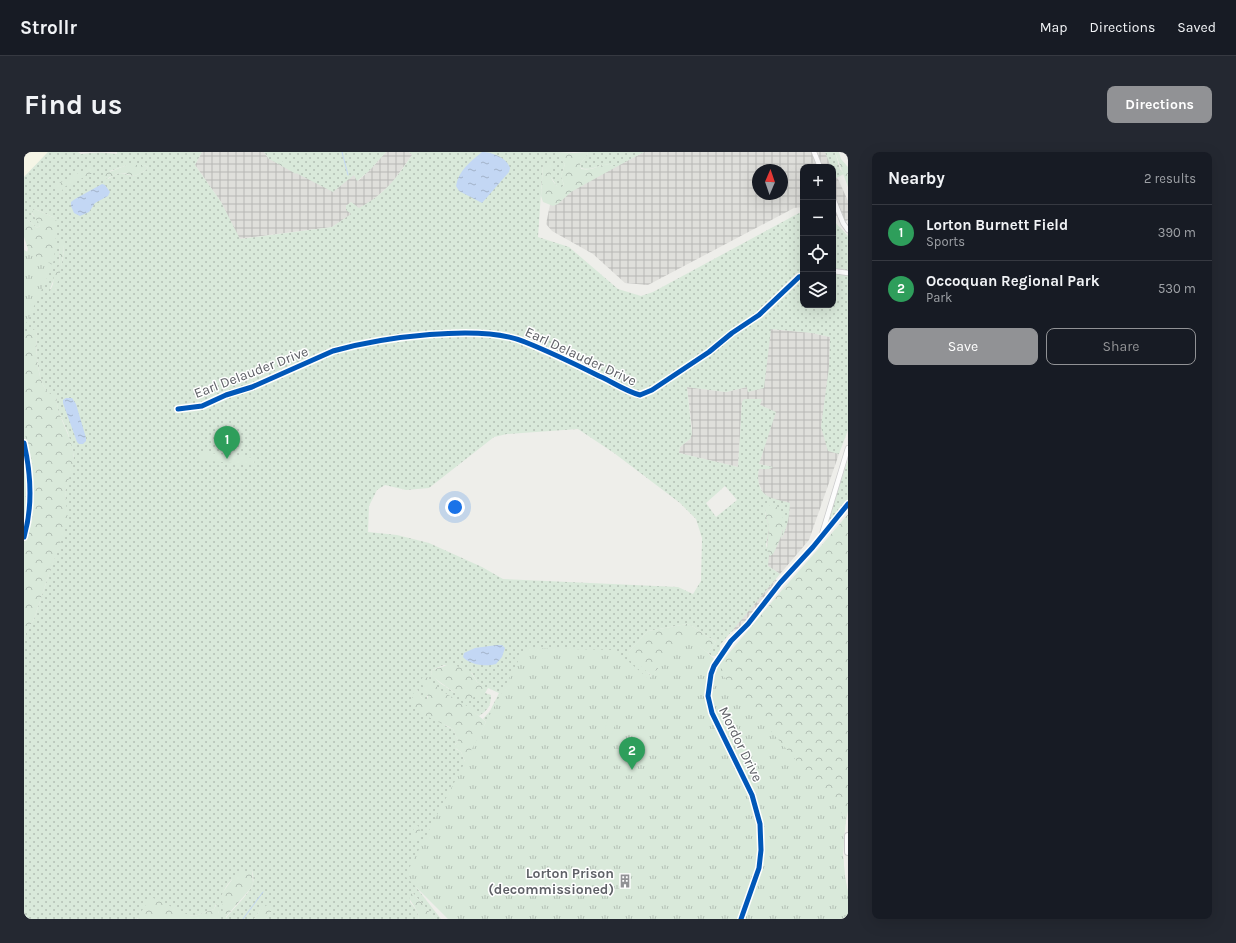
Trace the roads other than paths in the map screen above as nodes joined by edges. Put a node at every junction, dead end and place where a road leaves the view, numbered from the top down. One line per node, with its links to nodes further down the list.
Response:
1 (814, 152): 2 (street)
2 (819, 164)
3 (834, 200): 4 (street)
4 (848, 230)
5 (836, 271): 6 (street)
6 (848, 273)
7 (800, 277): 8 (street, Earl Delauder Drive)
8 (178, 409)
9 (24, 444): 13 (street)
10 (848, 448): 12 (street)
11 (848, 504): 12 (street, Mordor Drive)
12 (821, 536): 16 (street, Mordor Drive)
13 (24, 537)
14 (848, 836): 15 (main road)
15 (848, 852)
16 (741, 919)

